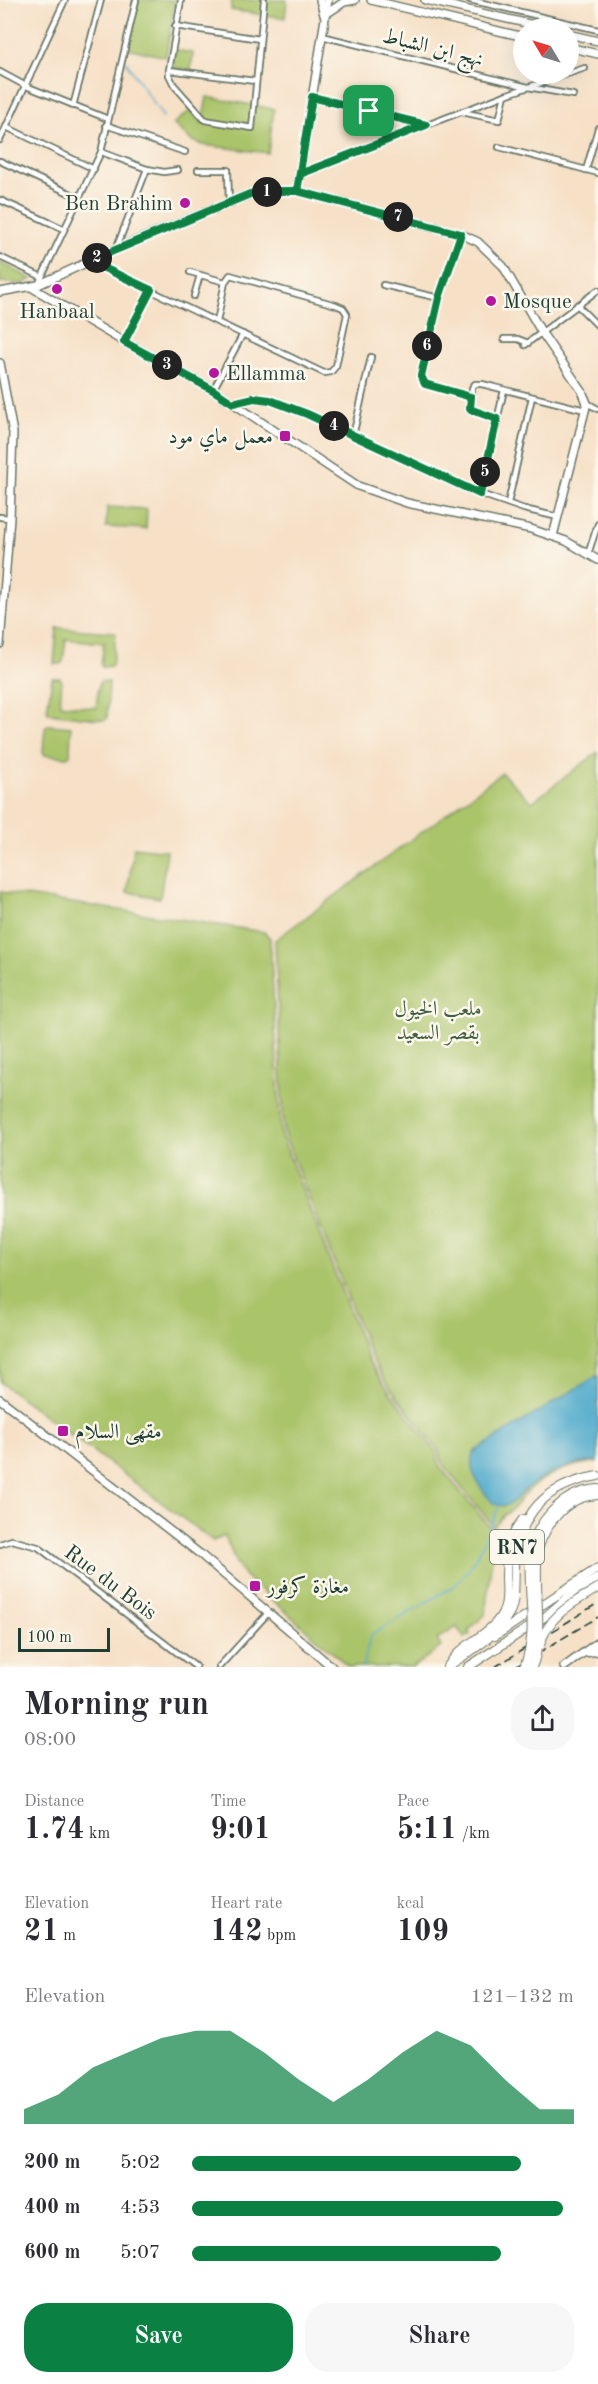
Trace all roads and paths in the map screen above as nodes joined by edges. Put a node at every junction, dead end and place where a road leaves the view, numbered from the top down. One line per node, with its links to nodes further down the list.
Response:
1 (64, 0): 27 (street)
2 (101, 0): 32 (street)
3 (136, 0): 34 (street)
4 (181, 0): 14 (street)
5 (264, 0): 19 (street)
6 (320, 0): 12 (street)
7 (328, 0): 12 (street)
8 (355, 0): 12 (street)
9 (371, 0): 16 (street)
10 (425, 0): 13 (street)
11 (470, 0): 15 (street)
12 (325, 17): 17 (street)
13 (513, 20)
14 (176, 26): 19 (street); 24 (street)
15 (598, 30)
16 (513, 34)
17 (322, 36): 28 (street, نهج ابن الشباط); 31 (street)
18 (579, 37): 20 (street)
19 (260, 39): 26 (street)
20 (598, 41)
21 (579, 50): 22 (street)
22 (598, 54)
23 (585, 68): 28 (street)
24 (169, 70): 26 (street); 26 (street)
25 (0, 72): 27 (street)
26 (255, 81)
27 (26, 86): 32 (street); 36 (street)
28 (528, 87): 29 (street); 30 (street, نهج ابن الشباط)
29 (506, 95): 33 (street); 33 (street)
30 (573, 95)
31 (312, 97): 35 (street); 49 (street)
32 (73, 106): 34 (street)
33 (462, 112): 35 (street)
34 (107, 122): 40 (street); 41 (street)
35 (426, 125): 49 (street)
36 (6, 127): 38 (street); 43 (street)
37 (598, 128): 47 (street)
38 (0, 140)
39 (499, 147): 47 (street)
40 (101, 152): 43 (street); 44 (street)
41 (185, 152)
42 (0, 161): 51 (street)
43 (94, 169): 51 (street)
44 (147, 169): 45 (street); 56 (street)
45 (178, 170)
46 (198, 170): 53 (street)
47 (586, 170): 48 (street)
48 (598, 173)
49 (300, 174): 50 (street)
50 (297, 191): 53 (street); 55 (street)
51 (80, 198): 54 (street)
52 (0, 200): 54 (street)
53 (229, 203): 56 (street)
54 (64, 229): 62 (street)
55 (461, 234): 68 (street); 72 (street)
56 (116, 249): 58 (street)
57 (0, 257): 62 (street)
58 (89, 261): 62 (street); 65 (street)
59 (190, 272): 60 (street)
60 (200, 275): 61 (street); 67 (street)
61 (225, 282): 70 (street); 73 (street)
62 (37, 283): 64 (street); 75 (street)
63 (383, 285): 68 (street)
64 (0, 290)
65 (151, 290): 70 (street); 75 (street)
66 (598, 290): 69 (street)
67 (194, 296)
68 (439, 298): 80 (street)
69 (578, 305): 71 (street); 72 (street)
70 (217, 322): 73 (street)
71 (598, 326)
72 (542, 333): 74 (street); 83 (street)
73 (243, 334): 78 (street)
74 (504, 339)
75 (124, 342): 78 (street)
76 (371, 357): 86 (street)
77 (0, 363): 91 (street)
78 (213, 390): 82 (street)
79 (504, 390): 80 (street); 81 (street); 85 (street)
80 (471, 397): 85 (street)
81 (532, 397): 83 (street); 88 (street)
82 (233, 403): 86 (street); 93 (street)
83 (586, 407): 84 (street); 90 (street)
84 (598, 409)
85 (497, 419): 87 (street)
86 (353, 435): 87 (street)
87 (480, 494): 88 (street)
88 (508, 503): 90 (street)
89 (0, 517): 91 (street)
90 (558, 517): 93 (street)
91 (10, 518): 96 (street)
92 (598, 524): 94 (street)
93 (553, 536): 94 (street)
94 (588, 554): 95 (street)
95 (598, 560)
96 (1, 613): 97 (street)
97 (0, 644)
98 (0, 1399): 110 (street)
99 (598, 1476): 104 (main road, RN7)
100 (598, 1484): 102 (main road)
101 (598, 1489): 102 (main road)
102 (573, 1494): 106 (main road)
103 (598, 1495): 106 (main road)
104 (534, 1510): 112 (main road, RN7); 119 (main road)
105 (0, 1544): 116 (street, Rue du Bois)
106 (534, 1549): 115 (main road, bridge); 121 (main road, bridge)
107 (598, 1568): 112 (main road)
108 (598, 1576): 120 (main road)
109 (598, 1588): 115 (main road, bridge)
110 (268, 1612): 117 (street); 118 (street)
111 (598, 1642): 113 (street); 114 (street)
112 (476, 1647): 119 (main road, RN7)
113 (598, 1650): 114 (street)
114 (582, 1653): 122 (street)
115 (534, 1664)
116 (196, 1667)
117 (219, 1667)
118 (332, 1667)
119 (447, 1667)
120 (468, 1667)
121 (524, 1667)
122 (564, 1667)

